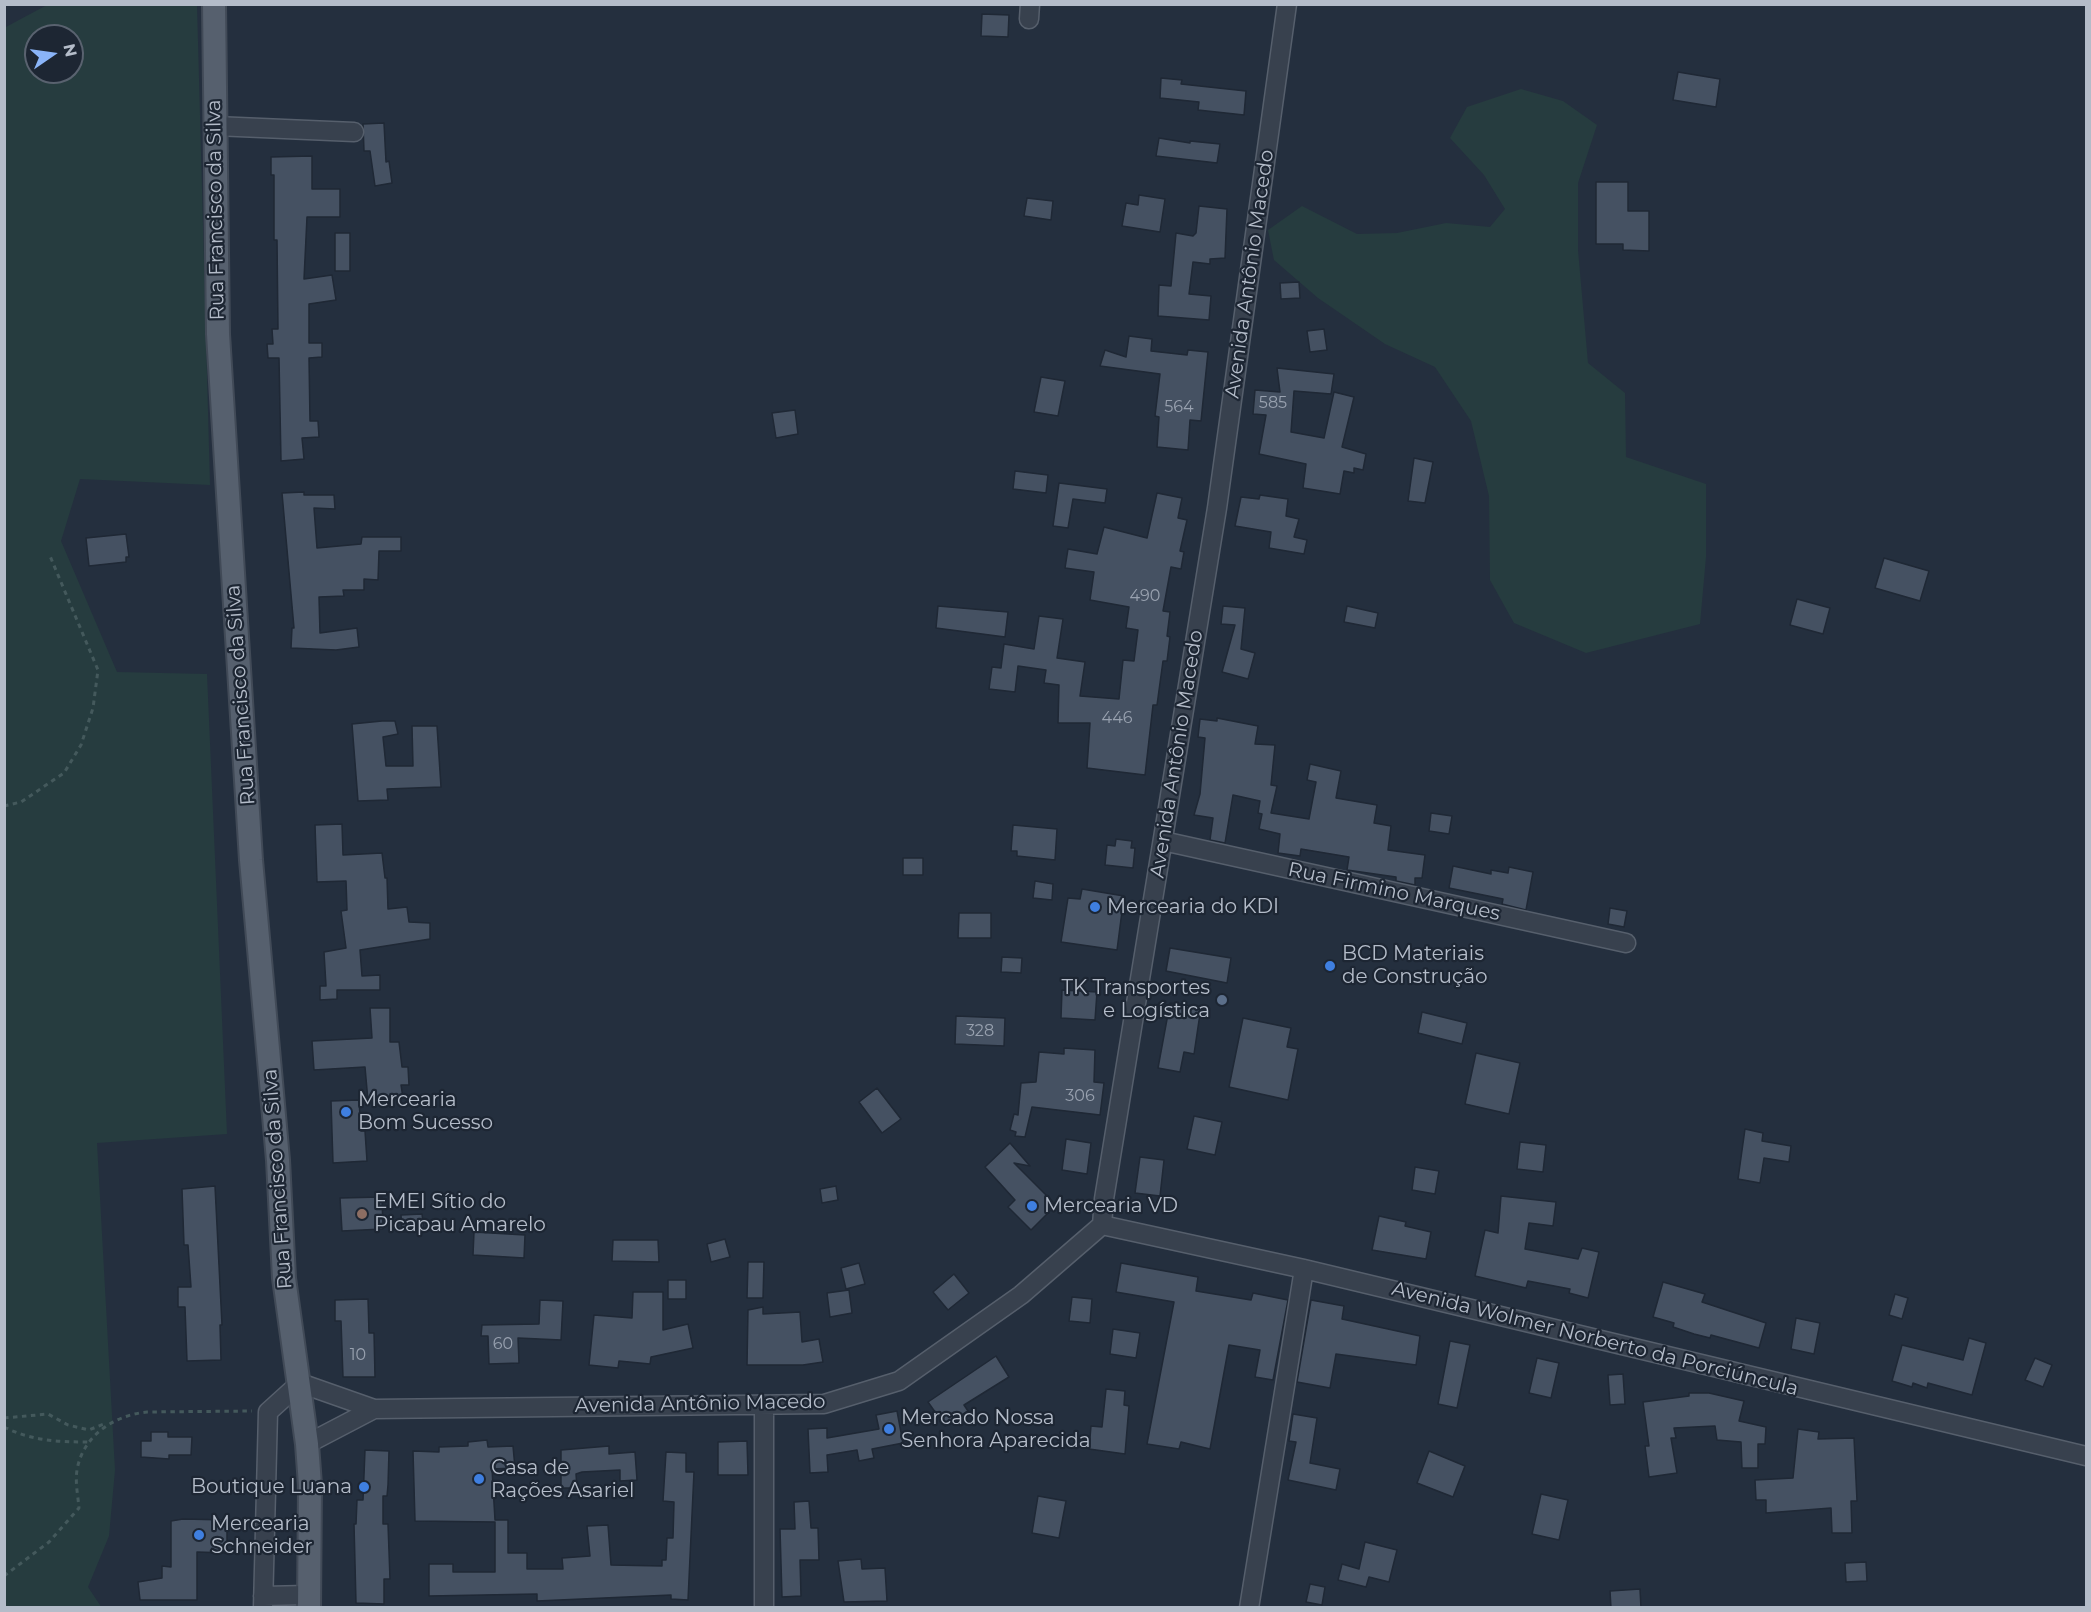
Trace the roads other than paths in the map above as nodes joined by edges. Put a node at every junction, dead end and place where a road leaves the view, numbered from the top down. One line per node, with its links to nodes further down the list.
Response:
1 (214, 4): 3 (main road, Rua Francisco da Silva)
2 (1287, 4): 5 (street, Avenida Antônio Macedo)
3 (215, 126): 4 (street); 9 (main road, Rua Francisco da Silva)
4 (354, 132)
5 (1163, 841): 6 (street, Rua Firmino Marques); 7 (street, Avenida Antônio Macedo)
6 (1626, 944)
7 (1102, 1225): 8 (street, Avenida Wolmer Norberto da Porciúncula); 10 (street, Avenida Antônio Macedo)
8 (1304, 1269): 13 (street, Avenida Wolmer Norberto da Porciúncula); 17 (street)
9 (300, 1383): 11 (street); 12 (main road, Rua Francisco da Silva); 15 (street)
10 (764, 1405): 11 (street, Avenida Antônio Macedo); 16 (street)
11 (374, 1409): 12 (street)
12 (307, 1444): 14 (main road, Rua Francisco da Silva)
13 (2086, 1456)
14 (308, 1601): 15 (street)
15 (263, 1602)
16 (764, 1608)
17 (1249, 1608)

